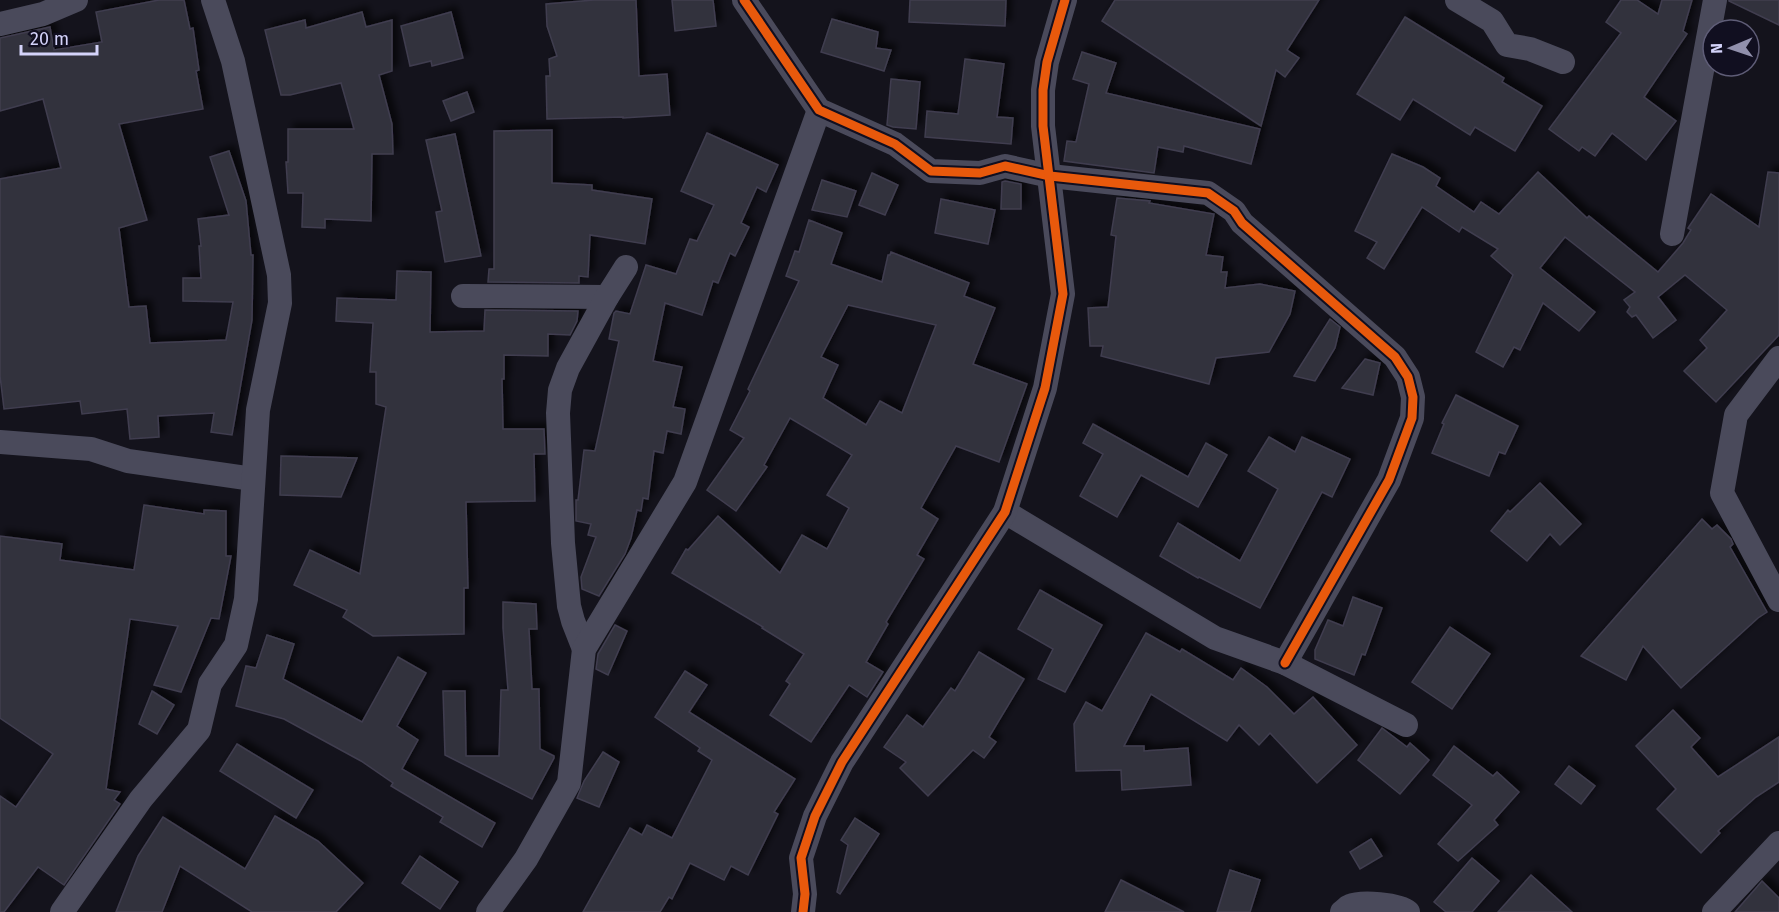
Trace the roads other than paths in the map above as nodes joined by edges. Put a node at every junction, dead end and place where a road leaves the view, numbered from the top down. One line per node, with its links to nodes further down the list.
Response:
1 (76, 0): 7 (street)
2 (213, 0): 17 (street)
3 (1065, 0): 10 (street)
4 (1457, 0): 8 (street)
5 (1715, 0): 11 (street)
6 (745, 1): 9 (street)
7 (0, 24)
8 (1563, 62)
9 (819, 110): 10 (street); 20 (street)
10 (1050, 176): 18 (street); 21 (street)
11 (1672, 234)
12 (626, 267): 14 (street)
13 (463, 296): 14 (street)
14 (607, 297): 20 (street)
15 (1779, 358): 19 (street)
16 (0, 442): 17 (street)
17 (253, 479): 24 (street)
18 (1005, 512): 21 (street); 26 (street)
19 (1779, 600)
20 (584, 649): 25 (street)
21 (1285, 663): 22 (street)
22 (1406, 725)
23 (1779, 843): 29 (street)
24 (62, 912)
25 (488, 912)
26 (803, 912)
27 (1342, 912): 28 (street)
28 (1408, 912)
29 (1714, 912)

